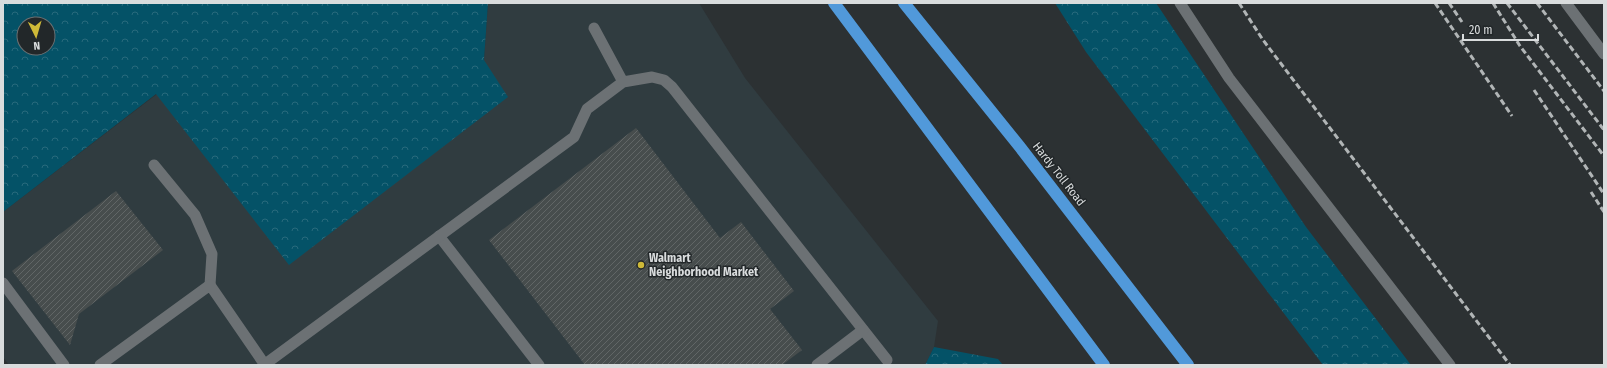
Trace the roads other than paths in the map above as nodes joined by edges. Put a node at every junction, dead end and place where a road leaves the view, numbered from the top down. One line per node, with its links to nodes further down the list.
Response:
1 (834, 3): 19 (highway)
2 (904, 3): 20 (highway, Hardy Toll Road)
3 (1180, 3): 21 (lane)
4 (1566, 3): 6 (lane)
5 (594, 28): 7 (lane)
6 (1604, 54)
7 (623, 82): 9 (lane); 12 (lane)
8 (154, 165): 11 (lane)
9 (439, 236): 16 (lane); 17 (lane)
10 (3, 283): 14 (lane)
11 (210, 285): 15 (lane); 16 (lane)
12 (863, 330): 13 (lane); 18 (lane)
13 (887, 360)
14 (64, 365)
15 (100, 365)
16 (265, 365)
17 (539, 365)
18 (817, 365)
19 (1104, 365)
20 (1188, 365)
21 (1450, 365)

